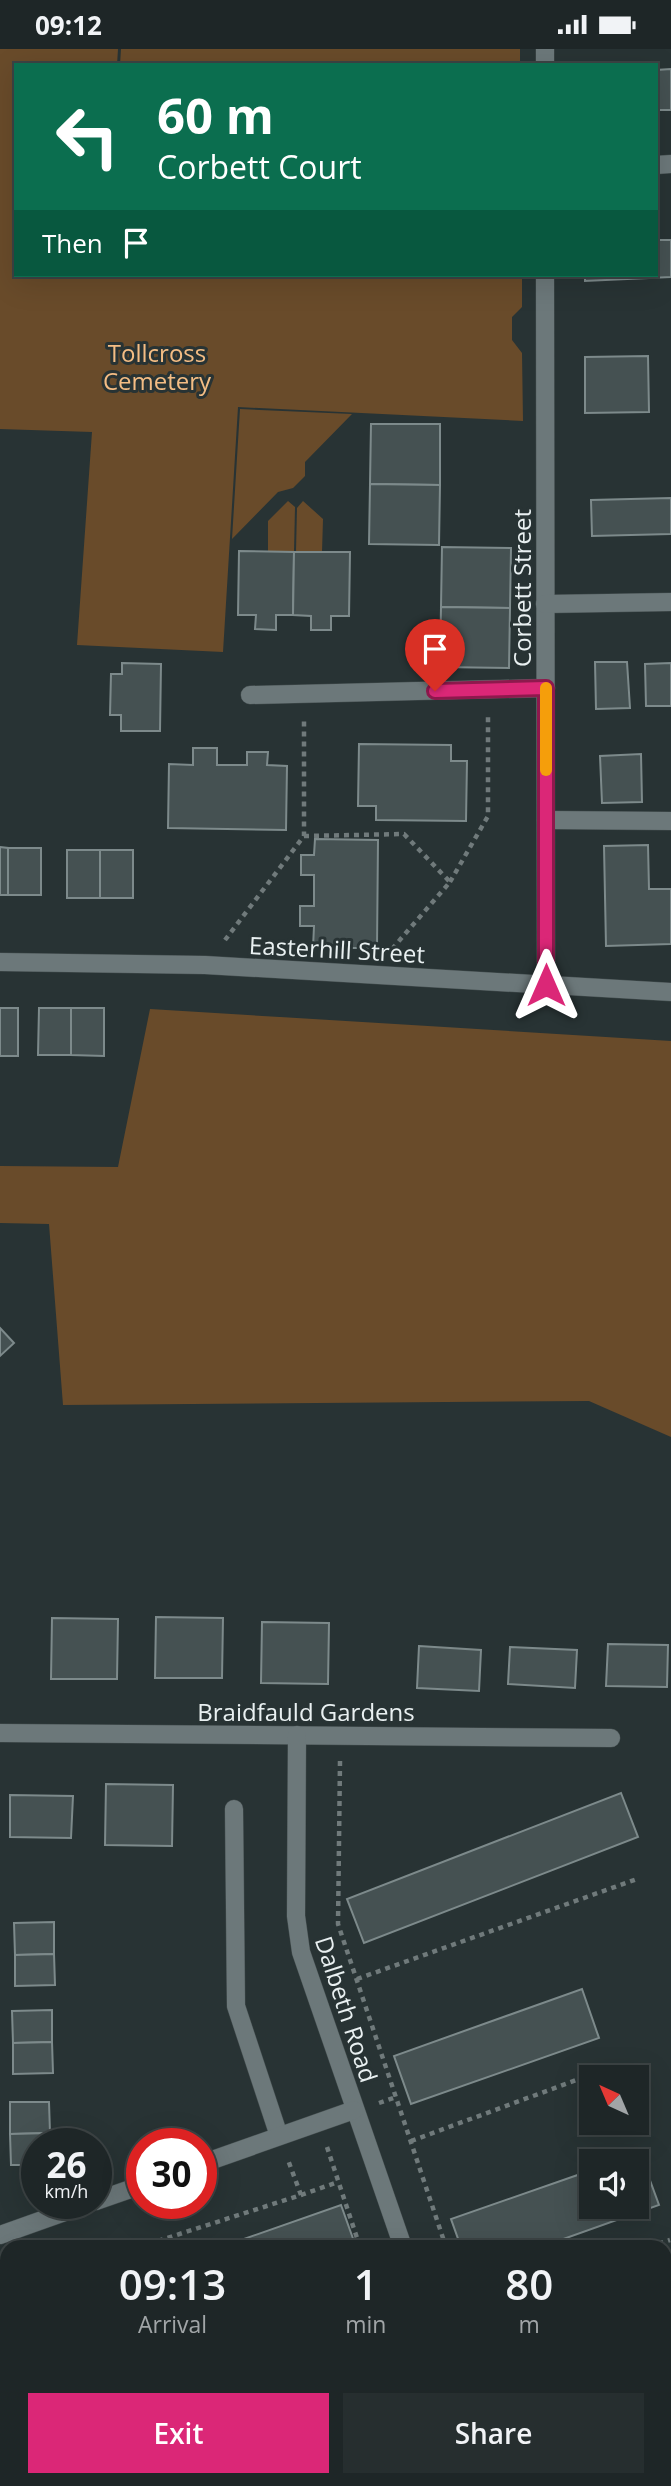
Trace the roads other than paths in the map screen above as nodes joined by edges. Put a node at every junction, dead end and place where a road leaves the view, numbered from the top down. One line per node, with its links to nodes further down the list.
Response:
1 (545, 277): 3 (street, Corbett Street)
2 (671, 601): 3 (street)
3 (545, 604): 4 (street, Corbett Street)
4 (546, 688): 5 (street); 6 (street, Corbett Street)
5 (250, 695)
6 (546, 820): 7 (street); 9 (street, Corbett Street)
7 (671, 821)
8 (0, 961): 9 (street, Easterhill Street)
9 (546, 985): 10 (street, Easterhill Street)
10 (671, 992)
11 (0, 1733): 12 (street, Braidfauld Gardens)
12 (297, 1735): 13 (street, Braidfauld Gardens); 15 (street, Dalbeth Road)
13 (611, 1738)
14 (234, 1809): 16 (street)
15 (355, 2110): 16 (street); 20 (street, Dalbeth Road)
16 (279, 2136): 17 (street)
17 (217, 2158)
18 (45, 2219): 19 (street)
19 (0, 2235)
20 (401, 2240)

